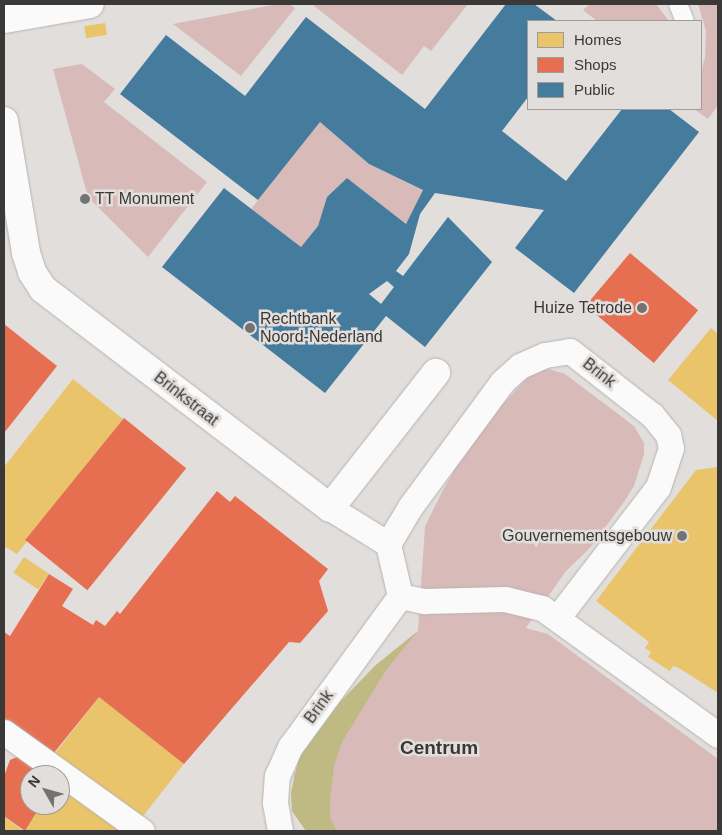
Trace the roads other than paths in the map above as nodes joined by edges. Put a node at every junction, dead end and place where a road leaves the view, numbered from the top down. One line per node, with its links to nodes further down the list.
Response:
1 (90, 4): 3 (street)
2 (678, 4): 4 (lane)
3 (4, 19)
4 (685, 20)
5 (4, 121): 6 (street, Brinkstraat)
6 (12, 222): 8 (street, Brinkstraat)
7 (436, 373): 8 (street)
8 (330, 508): 9 (street)
9 (388, 544): 10 (street); 11 (street, Brink)
10 (400, 596): 11 (street); 15 (street, Brink)
11 (558, 617): 13 (street)
12 (4, 733): 14 (street)
13 (718, 735)
14 (142, 831)
15 (280, 831)

